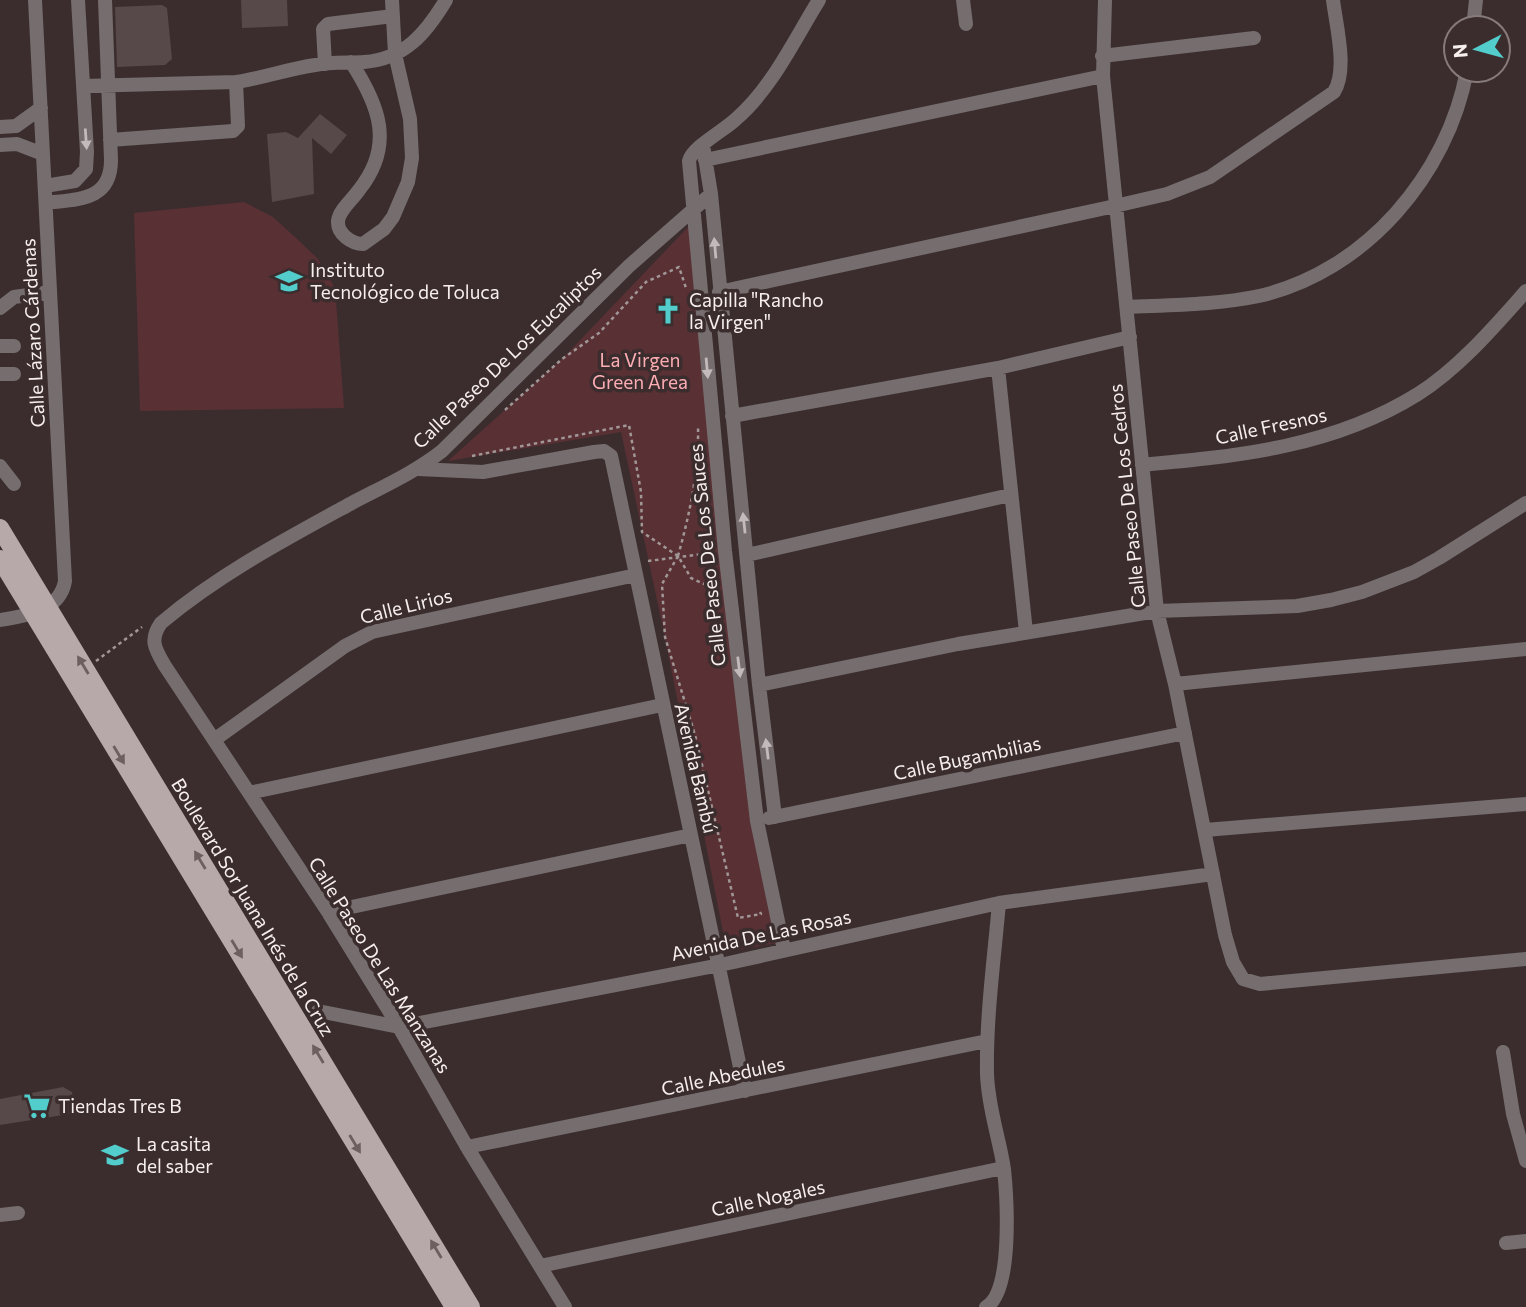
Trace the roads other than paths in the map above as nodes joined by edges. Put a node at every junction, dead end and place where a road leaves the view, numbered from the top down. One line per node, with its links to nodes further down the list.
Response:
1 (35, 0): 22 (street, Calle Lázaro Cárdenas)
2 (78, 0): 20 (street)
3 (105, 0): 21 (street)
4 (392, 0): 10 (street)
5 (446, 0): 13 (street)
6 (820, 0): 26 (street)
7 (963, 0): 11 (street)
8 (1105, 0): 14 (street, Calle Paseo De Los Cedros)
9 (1333, 0): 31 (street)
10 (393, 16): 13 (street); 16 (street)
11 (966, 24)
12 (1254, 38): 14 (street)
13 (396, 54): 15 (street); 15 (street)
14 (1102, 55): 17 (street, Calle Paseo De Los Cedros)
15 (351, 62): 16 (street)
16 (325, 64): 18 (street)
17 (1103, 76): 26 (street); 31 (street, Calle Paseo De Los Cedros)
18 (236, 82): 21 (street); 24 (street)
19 (1463, 84): 37 (street)
20 (83, 86): 21 (street); 28 (street, one-way to 28)
21 (108, 86): 24 (street)
22 (41, 108): 23 (street); 27 (street, Calle Lázaro Cárdenas)
23 (0, 127)
24 (110, 140): 30 (street)
25 (0, 145): 27 (street)
26 (700, 153): 29 (street, Calle Paseo De Los Sauces); 32 (street, Calle Paseo De Los Sauces)
27 (43, 154): 28 (street, Calle Lázaro Cárdenas)
28 (45, 186): 30 (street, Calle Lázaro Cárdenas)
29 (711, 194): 32 (street, Calle Paseo De Los Eucaliptos); 35 (street, Calle Paseo De Los Sauces, one-way to 29)
30 (46, 203): 34 (street, Calle Lázaro Cárdenas)
31 (1115, 206): 35 (street); 37 (street, Calle Paseo De Los Cedros)
32 (692, 210): 44 (street, Calle Paseo De Los Eucaliptos); 66 (street, Calle Paseo De Los Sauces, one-way to 66)
33 (1526, 291): 42 (street, Calle Fresnos)
34 (50, 292): 36 (street); 52 (street, Calle Lázaro Cárdenas)
35 (719, 292): 41 (street, Calle Paseo De Los Sauces)
36 (7, 295): 38 (street)
37 (1126, 307): 39 (street, Calle Paseo De Los Cedros)
38 (0, 308)
39 (1130, 337): 40 (street); 42 (street, Calle Paseo De Los Cedros)
40 (998, 368): 41 (street); 46 (street)
41 (732, 416): 49 (street, Calle Paseo De Los Sauces, one-way to 41)
42 (1142, 465): 53 (street, Calle Paseo De Los Cedros)
43 (0, 466): 45 (street)
44 (418, 469): 51 (street, Avenida Bambú); 56 (street, Calle Paseo De Los Eucaliptos)
45 (14, 484)
46 (1010, 495): 49 (street); 55 (street)
47 (1526, 503): 53 (street)
48 (0, 528): 52 (main road, Boulevard Sor Juana Inés de la Cruz)
49 (747, 555): 59 (street, Calle Paseo De Los Sauces)
50 (0, 559): 52 (main road, Boulevard Sor Juana Inés de la Cruz)
51 (636, 569): 60 (street, Avenida Bambú); 62 (street, Calle Lirios)
52 (40, 610): 54 (street); 77 (main road, Boulevard Sor Juana Inés de la Cruz, one-way to 77); 77 (main road, Boulevard Sor Juana Inés de la Cruz, one-way to 52)
53 (1157, 611): 55 (street); 58 (street, Calle Paseo De Los Cedros)
54 (0, 620)
55 (1026, 632): 59 (street)
56 (154, 648): 62 (street, Calle Paseo De Las Manzanas)
57 (1526, 649): 58 (street)
58 (1174, 684): 61 (street, Calle Paseo De Los Cedros)
59 (759, 685): 65 (street, Calle Paseo De Los Sauces, one-way to 59)
60 (662, 705): 63 (street); 68 (street, Avenida Bambú)
61 (1185, 733): 65 (street, Calle Bugambilias); 67 (street, Calle Paseo De Los Cedros)
62 (214, 740): 63 (street, Calle Paseo De Las Manzanas)
63 (249, 793): 71 (street, Calle Paseo De Las Manzanas)
64 (1526, 804): 67 (street)
65 (775, 817): 66 (street, Calle Bugambilias)
66 (757, 821): 72 (street, Calle Paseo De Los Sauces)
67 (1205, 830): 69 (street, Calle Paseo De Los Cedros)
68 (691, 835): 71 (street); 74 (street, Avenida Bambú)
69 (1213, 874): 70 (street, Avenida De Las Rosas); 73 (street, Calle Paseo De Los Cedros)
70 (999, 903): 72 (street, Avenida De Las Rosas); 78 (street)
71 (328, 912): 76 (street, Calle Paseo De Las Manzanas)
72 (784, 950): 74 (street, Avenida De Las Rosas)
73 (1526, 959)
74 (720, 965): 76 (street, Avenida De Las Rosas); 80 (street, Avenida Bambú)
75 (318, 1011): 76 (street, Avenida De Las Rosas)
76 (398, 1027): 82 (street, Calle Paseo De Las Manzanas)
77 (294, 1028): 91 (main road, Boulevard Sor Juana Inés de la Cruz, one-way to 91); 92 (main road, Boulevard Sor Juana Inés de la Cruz, one-way to 77)
78 (987, 1041): 80 (street, Calle Abedules); 84 (street)
79 (1503, 1052): 81 (street)
80 (745, 1091): 82 (street, Calle Abedules)
81 (1522, 1130): 83 (street)
82 (467, 1147): 89 (street, Calle Paseo De Las Manzanas)
83 (1526, 1161)
84 (1003, 1168): 89 (street, Calle Nogales); 90 (street)
85 (18, 1213): 86 (street)
86 (0, 1215)
87 (1526, 1241): 88 (street)
88 (1506, 1243)
89 (540, 1266): 93 (street, Calle Paseo De Las Manzanas)
90 (990, 1305)
91 (454, 1307)
92 (471, 1307)
93 (565, 1307)

